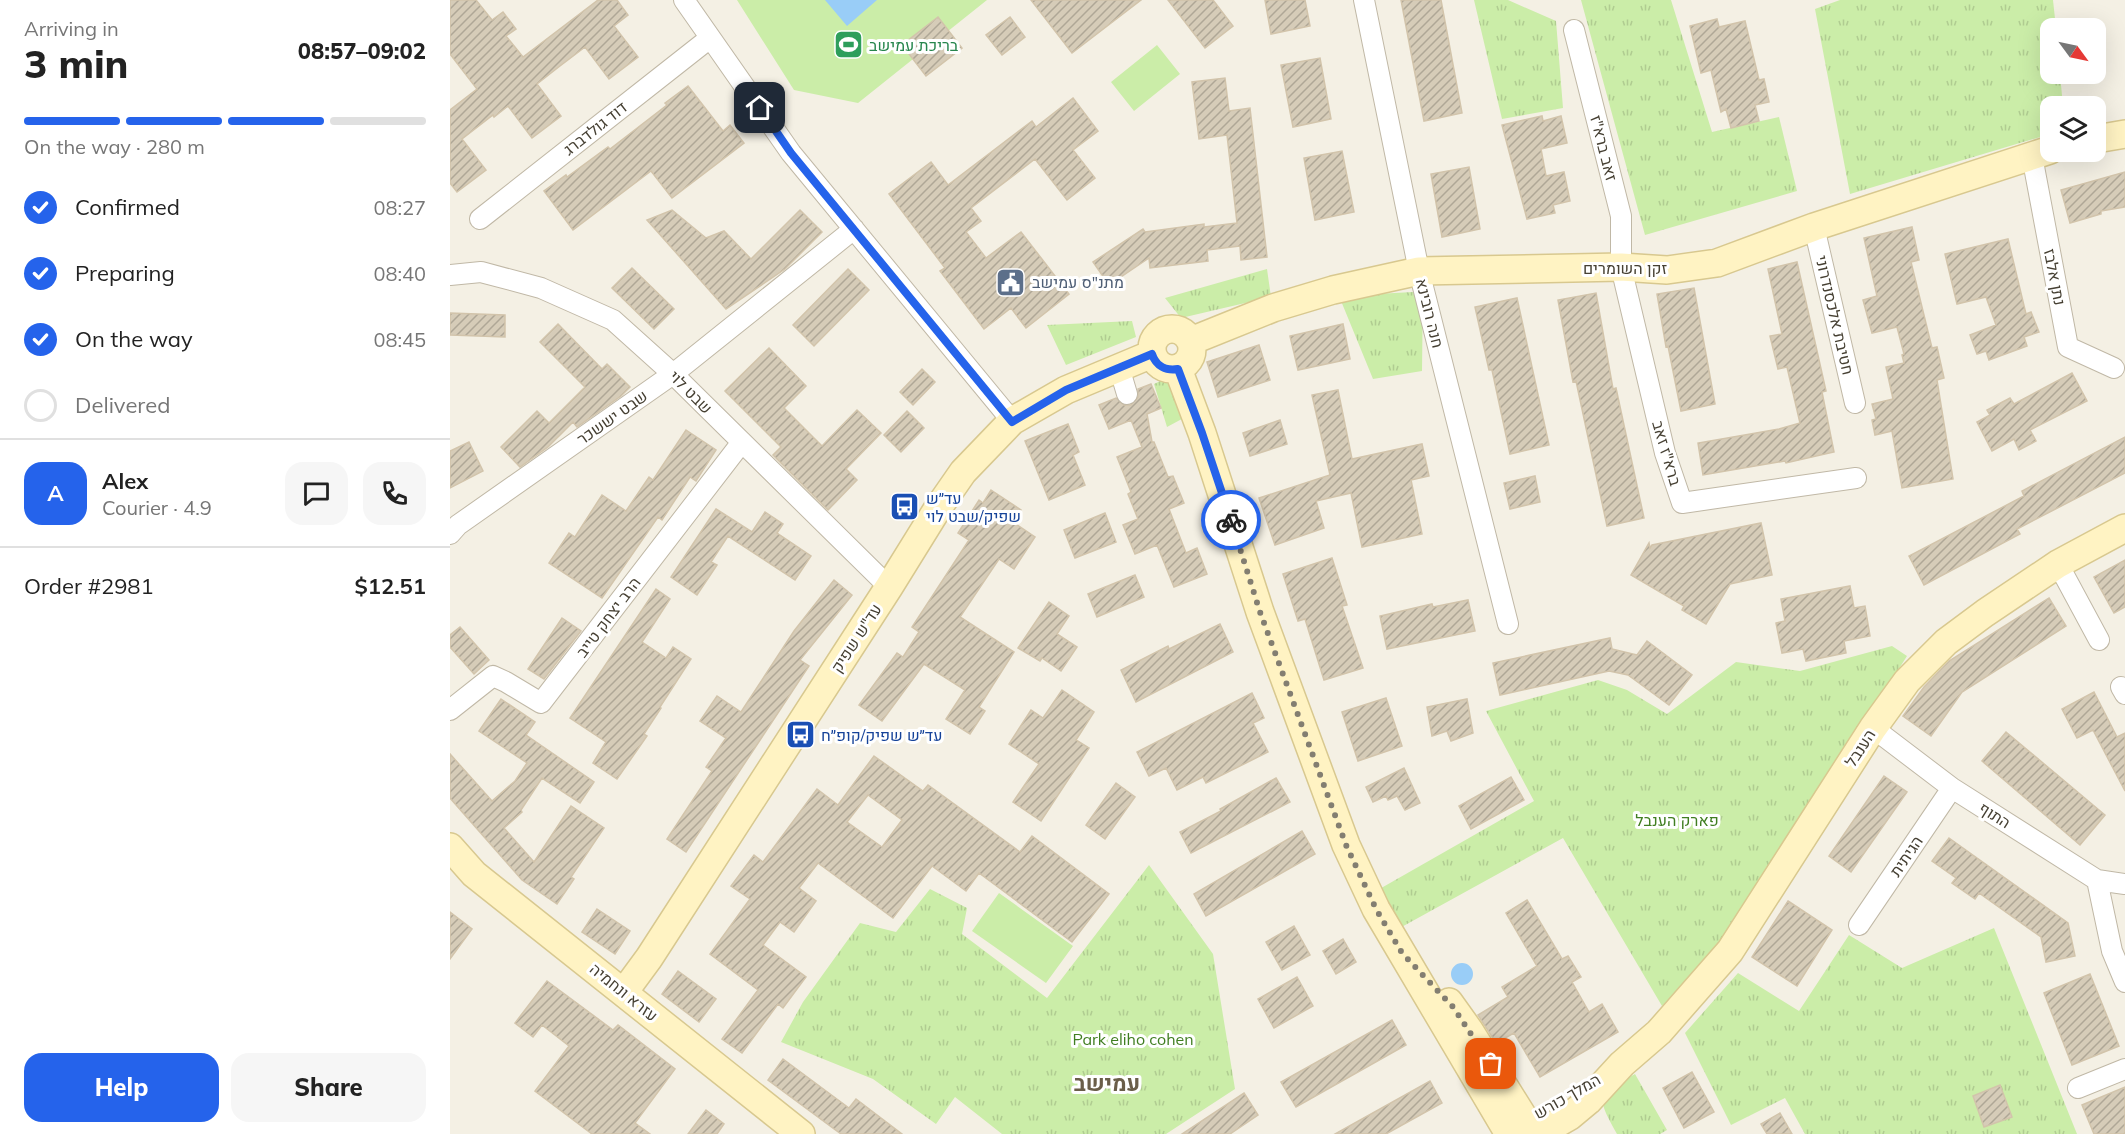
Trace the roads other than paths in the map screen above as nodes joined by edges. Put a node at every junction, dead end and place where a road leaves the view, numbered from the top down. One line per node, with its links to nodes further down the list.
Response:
1 (684, 0): 4 (street)
2 (1364, 0): 13 (street, חנה רובינא)
3 (1574, 30): 12 (street, זאב ברא"ז)
4 (710, 38): 9 (street, דוד גולדברג); 11 (street)
5 (2125, 134): 6 (street)
6 (2106, 137)
7 (2040, 153): 10 (street, זקן השומרים)
8 (2042, 162): 18 (street, נתן אלבז)
9 (480, 219)
10 (1814, 227): 12 (street, זקן השומרים); 22 (street, חטיבת אלכסנדרוני)
11 (854, 229): 20 (street, שבט יששכר); 23 (street)
12 (1621, 267): 13 (street, זקן השומרים); 25 (street, ברא"ז זאב)
13 (1419, 271): 15 (street, זקן השומרים); 30 (street, חנה רובינא)
14 (450, 275): 20 (street, שבט לוי)
15 (1191, 341): 16 (street); 19 (street)
16 (1152, 354): 17 (street, עד"ש שפיק); 19 (street)
17 (1119, 366): 21 (street); 23 (street, עד"ש שפיק)
18 (2114, 368)
19 (1178, 369): 46 (street)
20 (673, 374): 24 (street, שבט לוי); 27 (street, שבט יששכר)
21 (1128, 394)
22 (1856, 403)
23 (1012, 422): 29 (street, עד"ש שפיק)
24 (742, 442): 29 (street, שבט לוי); 32 (street, הרב יצחק טייב)
25 (1856, 478)
26 (2125, 528): 28 (street, הענבל)
27 (450, 534)
28 (2058, 564): 31 (street); 33 (street, הענבל)
29 (889, 587): 40 (street, עד"ש שפיק)
30 (1508, 624)
31 (2098, 640)
32 (450, 710)
33 (1873, 728): 34 (street, התוף); 41 (street, הענבל)
34 (1952, 788): 36 (street, התוף); 38 (street, הגיתית)
35 (450, 847): 40 (street, עזרא ונחמיה)
36 (2097, 880): 37 (street, התוף); 39 (street)
37 (2125, 884)
38 (1859, 925)
39 (2125, 982)
40 (624, 992): 47 (street, עזרא ונחמיה)
41 (1659, 1032): 42 (street, המלך כורש)
42 (1622, 1064): 45 (street, המלך כורש); 46 (street, המלך כורש)
43 (2125, 1069): 44 (street)
44 (2078, 1088)
45 (1581, 1108): 46 (street, המלך כורש); 48 (street)
46 (1525, 1131)
47 (801, 1134)
48 (1566, 1134)

